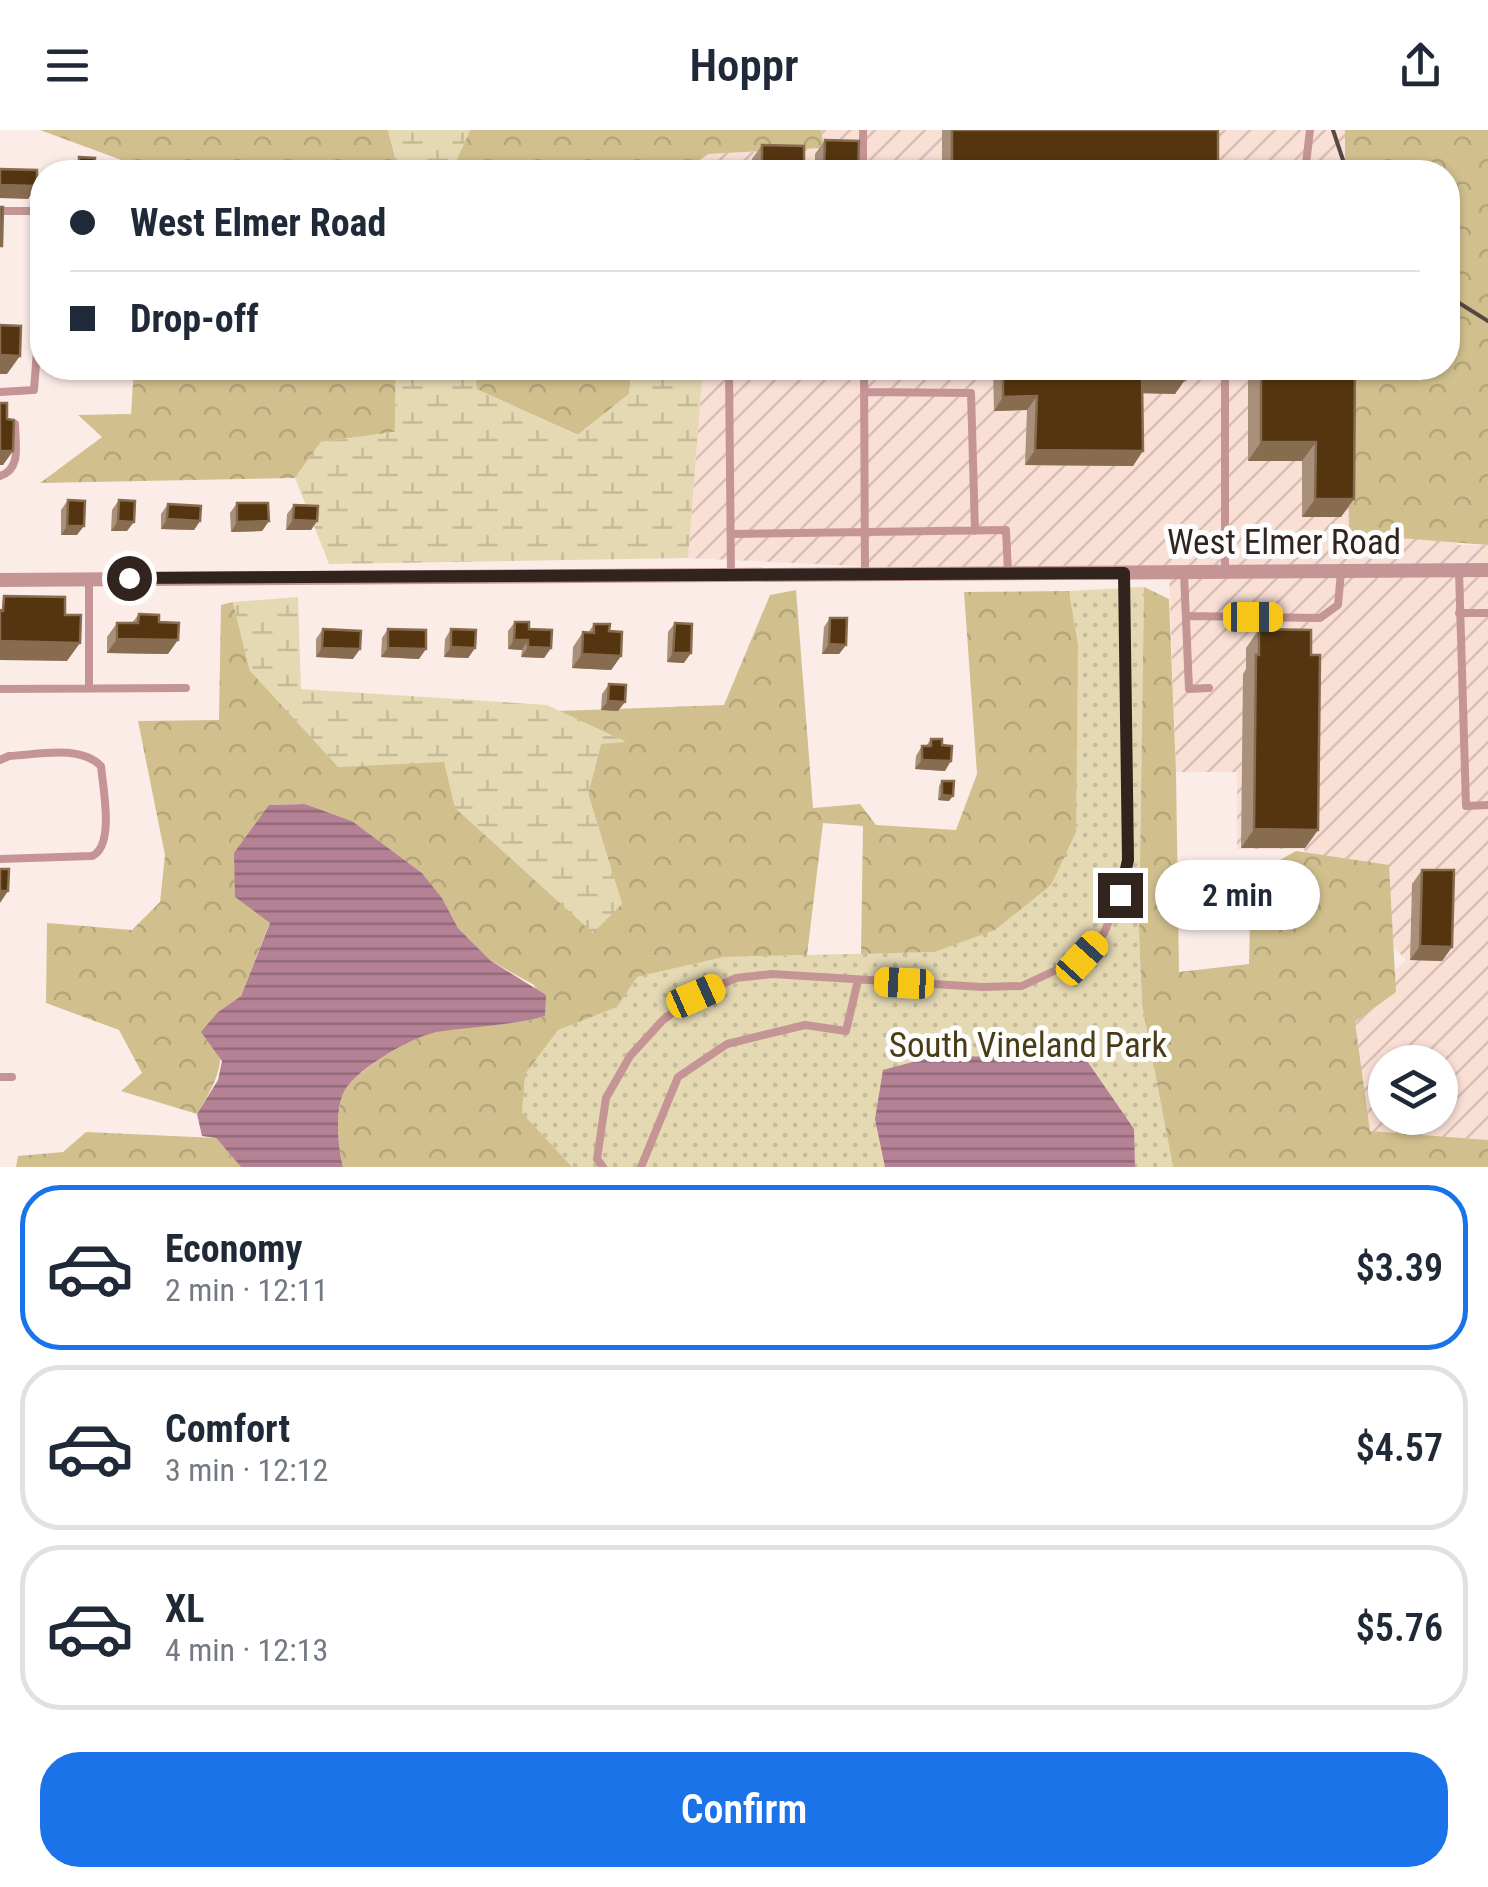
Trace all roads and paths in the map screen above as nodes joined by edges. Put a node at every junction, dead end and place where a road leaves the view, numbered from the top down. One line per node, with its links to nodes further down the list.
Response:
1 (863, 130): 3 (lane)
2 (1310, 130): 4 (lane)
3 (863, 160)
4 (1306, 160)
5 (0, 211): 6 (lane)
6 (30, 211)
7 (35, 380): 11 (lane)
8 (729, 380): 17 (lane)
9 (864, 380): 12 (lane)
10 (1225, 380): 24 (lane)
11 (0, 392)
12 (864, 392): 15 (lane); 16 (lane)
13 (14, 424): 14 (lane)
14 (0, 476)
15 (976, 531): 16 (lane); 21 (lane)
16 (865, 532): 17 (lane); 25 (lane)
17 (730, 534): 26 (lane)
18 (1459, 570): 19 (street, West Elmer Road); 20 (street, West Elmer Road); 30 (lane)
19 (1488, 570)
20 (1340, 572): 24 (street, West Elmer Road); 31 (lane)
21 (1008, 573): 22 (street, West Elmer Road); 25 (street, West Elmer Road)
22 (1124, 573): 23 (street, West Elmer Road); 39 (lane)
23 (1184, 573): 24 (street, West Elmer Road); 31 (lane)
24 (1225, 573)
25 (865, 574): 26 (street, West Elmer Road)
26 (731, 576): 27 (street, West Elmer Road)
27 (89, 579): 28 (street, West Elmer Road); 32 (lane)
28 (0, 580)
29 (1488, 613): 30 (lane)
30 (1459, 614): 37 (lane)
31 (1186, 616): 34 (lane)
32 (89, 688): 33 (lane); 35 (lane)
33 (186, 688)
34 (1209, 688)
35 (0, 689)
36 (0, 760): 38 (lane)
37 (1488, 806)
38 (0, 859)
39 (858, 980): 42 (lane); 43 (lane)
40 (12, 1076): 41 (lane)
41 (0, 1077)
42 (602, 1167)
43 (642, 1167)

